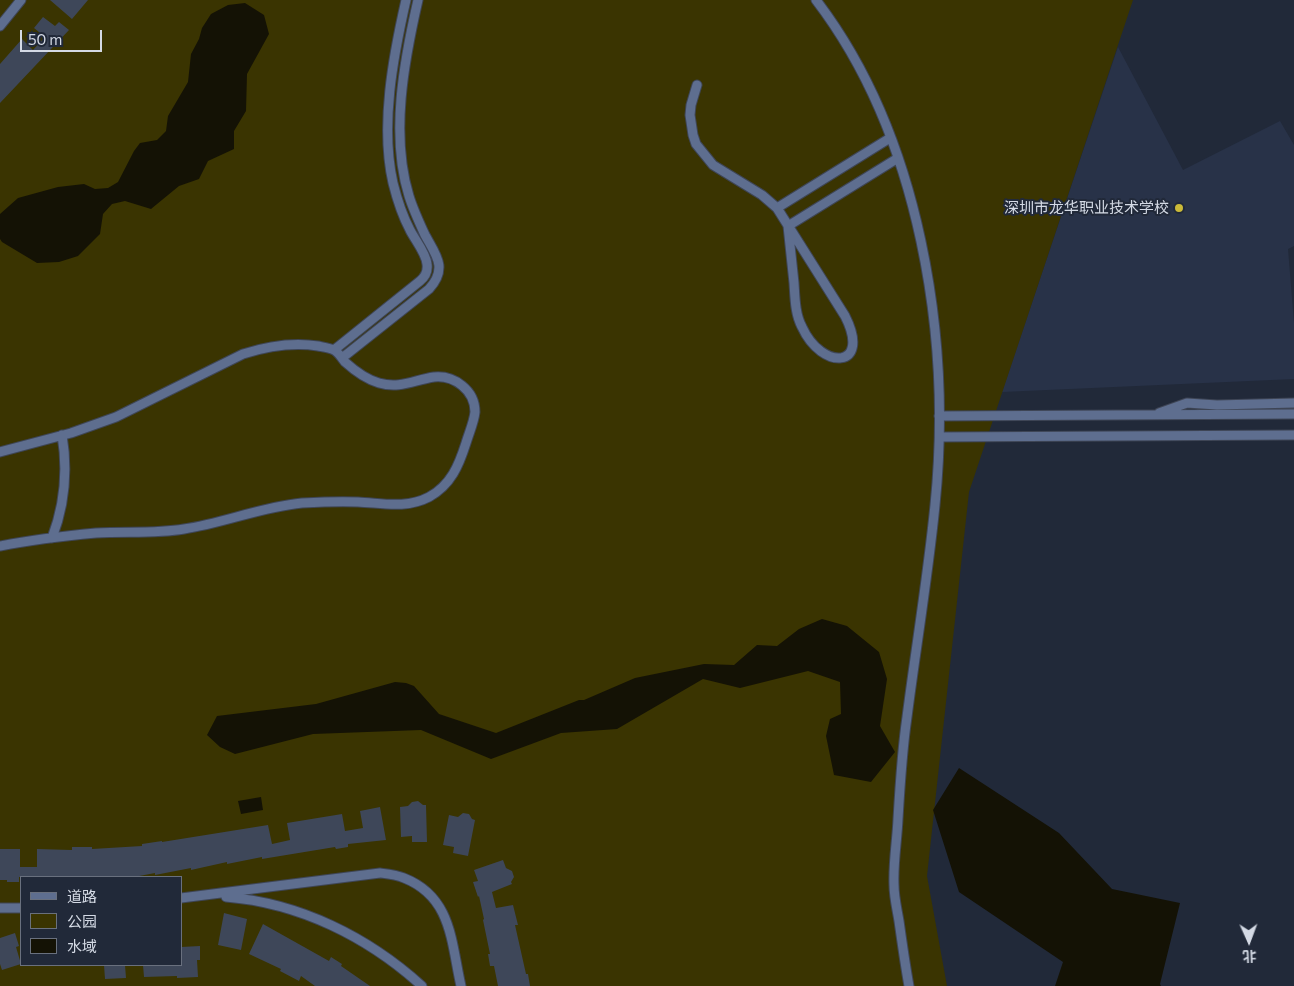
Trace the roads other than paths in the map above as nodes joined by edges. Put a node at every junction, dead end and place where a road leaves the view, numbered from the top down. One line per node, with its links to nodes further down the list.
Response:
1 (21, 0): 5 (street)
2 (406, 0): 11 (street)
3 (418, 0): 12 (street)
4 (816, 0): 7 (street)
5 (0, 26)
6 (697, 85): 9 (street)
7 (890, 138): 8 (street); 9 (street)
8 (898, 158): 10 (street); 15 (street)
9 (777, 208): 10 (street)
10 (788, 226): 10 (street)
11 (334, 350): 12 (street); 17 (street)
12 (342, 358): 21 (street)
13 (1294, 403): 16 (street)
14 (1294, 414): 16 (street)
15 (939, 416): 16 (street); 19 (street)
16 (1152, 416)
17 (62, 435): 20 (street); 21 (street)
18 (1294, 435): 19 (street)
19 (940, 437): 29 (street)
20 (0, 452)
21 (52, 538): 22 (street)
22 (0, 546)
23 (211, 895): 24 (street); 27 (street); 28 (street)
24 (182, 898)
25 (0, 908): 26 (street)
26 (20, 908)
27 (422, 986)
28 (461, 986)
29 (909, 986)

